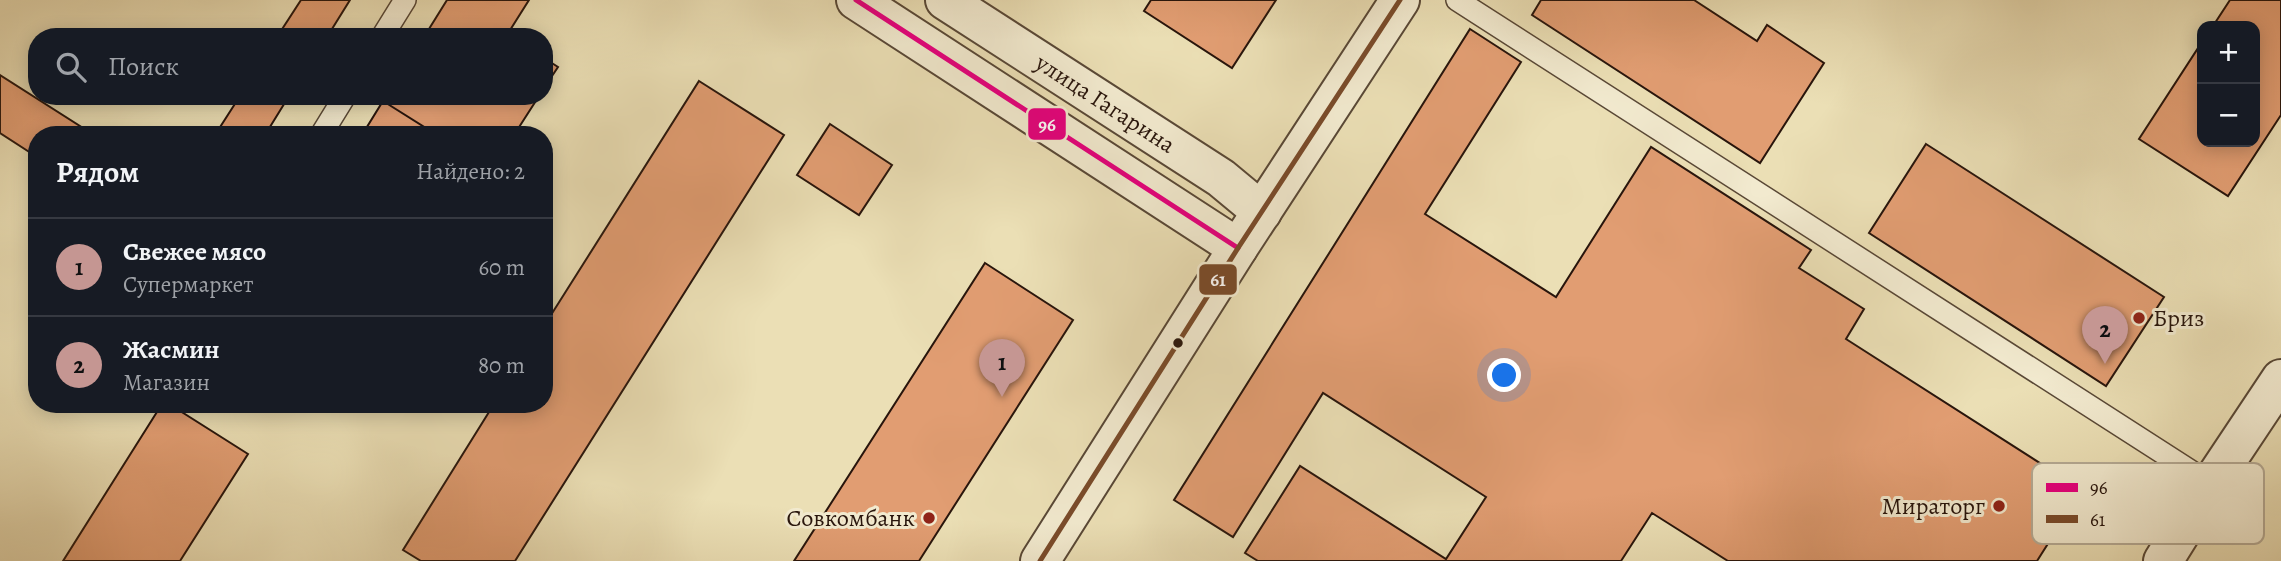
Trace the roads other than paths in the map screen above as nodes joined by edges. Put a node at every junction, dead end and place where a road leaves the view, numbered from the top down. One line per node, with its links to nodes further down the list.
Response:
1 (405, 0): 6 (lane)
2 (856, 0): 10 (street, улица Гагарина)
3 (945, 0): 9 (street, улица Гагарина)
4 (1400, 0): 9 (street)
5 (1457, 0): 12 (lane)
6 (388, 28)
7 (339, 105): 8 (lane)
8 (327, 126)
9 (1262, 212): 10 (street)
10 (1238, 248): 15 (street)
11 (2281, 379): 13 (street)
12 (2178, 463)
13 (2225, 463)
14 (2174, 544): 16 (street)
15 (1040, 561)
16 (2163, 561)

